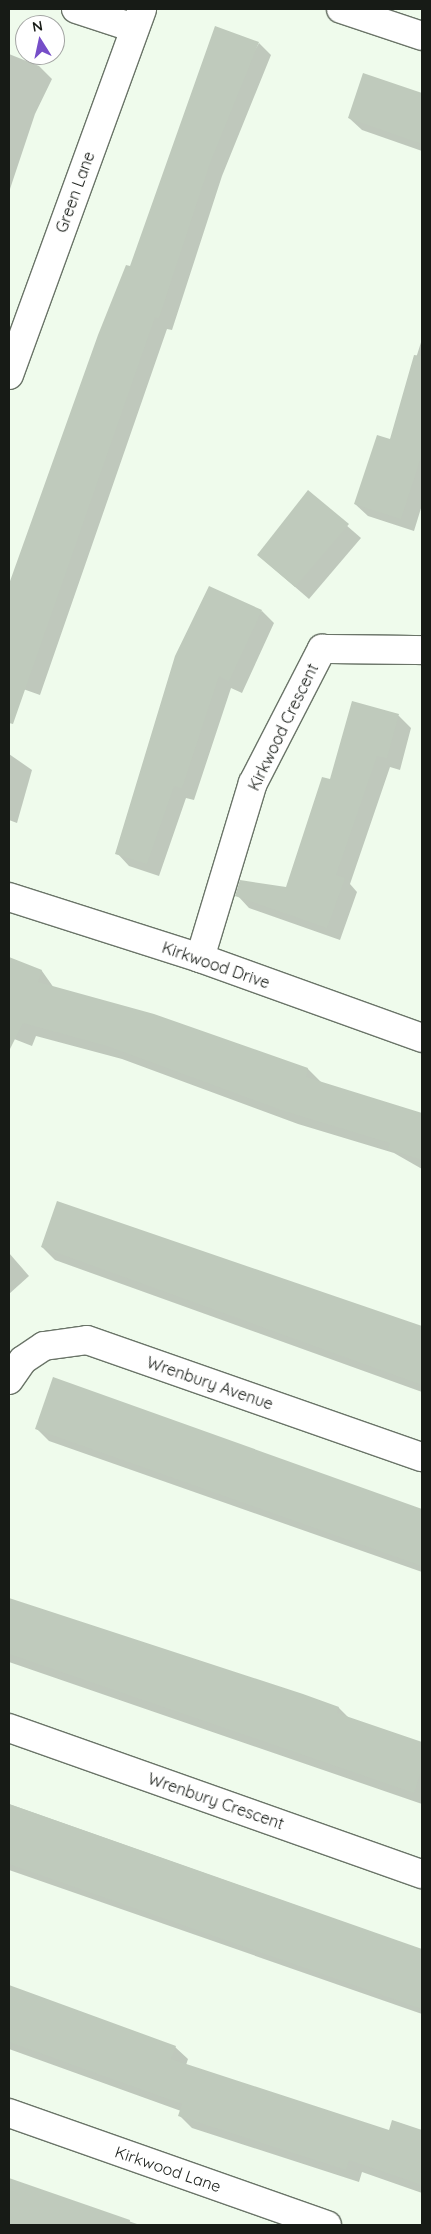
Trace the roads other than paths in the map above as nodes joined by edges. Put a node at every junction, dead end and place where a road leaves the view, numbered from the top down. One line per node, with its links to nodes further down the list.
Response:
1 (76, 9): 3 (street)
2 (341, 9): 4 (street)
3 (138, 18): 5 (street, Green Lane)
4 (422, 36)
5 (9, 375)
6 (422, 650): 8 (street, Kirkwood Crescent)
7 (9, 897): 8 (street, Kirkwood Drive)
8 (200, 958): 9 (street, Kirkwood Drive)
9 (422, 1038)
10 (9, 1380): 11 (street, Wrenbury Avenue)
11 (422, 1457)
12 (9, 1728): 13 (street, Wrenbury Crescent)
13 (422, 1874)
14 (9, 2113): 15 (street, Kirkwood Lane)
15 (327, 2225)

